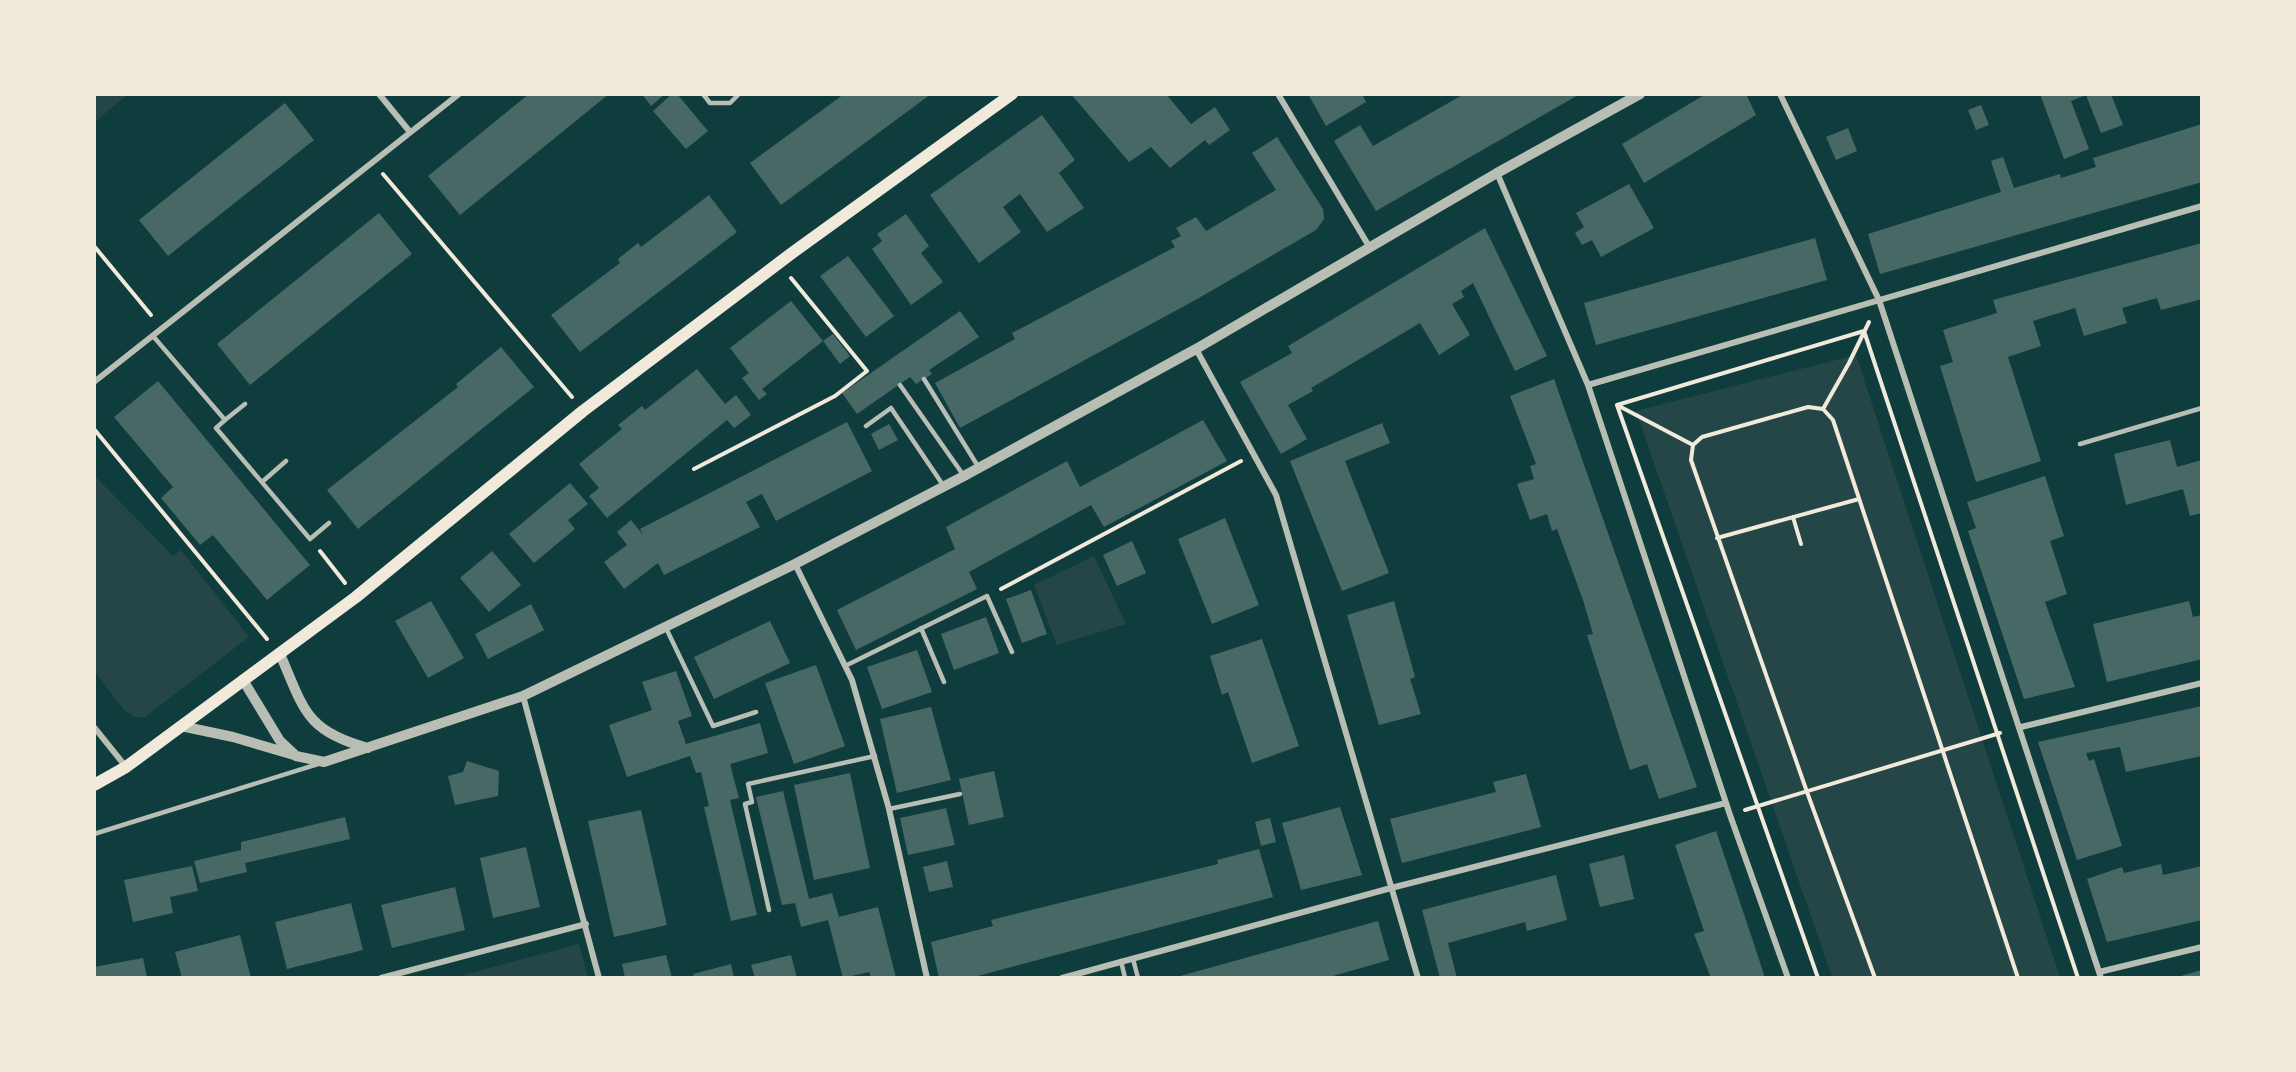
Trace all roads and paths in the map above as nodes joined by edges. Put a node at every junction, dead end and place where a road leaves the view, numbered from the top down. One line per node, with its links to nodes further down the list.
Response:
1 (379, 94): 9 (street)
2 (459, 94): 9 (street)
3 (702, 94): 4 (lane)
4 (739, 94)
5 (1012, 94): 15 (main road)
6 (1278, 94): 14 (street)
7 (1640, 94): 11 (street)
8 (1780, 94): 16 (street)
9 (410, 132): 10 (street)
10 (372, 162): 17 (street); 29 (path)
11 (1497, 173): 14 (street); 24 (street)
12 (2202, 206): 16 (street)
13 (94, 246): 17 (path)
14 (1370, 248): 20 (street)
15 (779, 263): 29 (main road); 38 (path)
16 (1879, 300): 24 (street); 63 (street)
17 (162, 329): 19 (street)
18 (1864, 331): 26 (path); 28 (path); 64 (path)
19 (153, 336): 22 (street); 30 (lane)
20 (1196, 349): 35 (street); 37 (street)
21 (924, 379): 37 (lane)
22 (94, 382)
23 (900, 385): 39 (lane)
24 (1588, 385): 74 (street)
25 (245, 404): 30 (lane)
26 (1617, 405): 34 (path); 75 (path)
27 (2202, 408): 33 (lane)
28 (1823, 409): 34 (path); 42 (path)
29 (584, 411): 50 (main road)
30 (225, 420): 40 (lane)
31 (866, 426): 41 (lane)
32 (94, 429): 54 (path)
33 (2080, 444)
34 (1693, 445): 45 (path)
35 (1254, 454): 49 (path); 78 (street)
36 (286, 461): 40 (lane)
37 (979, 468): 39 (street)
38 (694, 469)
39 (964, 476): 41 (street)
40 (262, 482): 46 (lane)
41 (944, 487): 48 (street)
42 (1859, 499): 43 (path); 66 (path)
43 (1793, 517): 45 (path); 47 (path)
44 (329, 523): 46 (lane)
45 (1717, 538): 72 (path)
46 (310, 539): 50 (path)
47 (1801, 544)
48 (795, 564): 51 (street); 55 (street)
49 (987, 596): 52 (lane); 53 (lane)
50 (357, 597): 54 (main road)
51 (666, 627): 59 (street); 60 (lane)
52 (921, 628): 55 (lane); 57 (lane)
53 (1012, 652)
54 (279, 654): 56 (main road); 65 (street)
55 (845, 666): 68 (street)
56 (243, 680): 61 (main road); 67 (street)
57 (944, 682)
58 (2202, 683): 63 (street)
59 (523, 696): 65 (street); 80 (street)
60 (756, 712)
61 (181, 726): 67 (street); 70 (main road)
62 (94, 727): 70 (street)
63 (2021, 727): 84 (street)
64 (1999, 734): 66 (path); 96 (path)
65 (369, 748): 69 (street)
66 (1942, 751): 72 (path); 95 (path)
67 (296, 756): 69 (street)
68 (876, 756): 76 (street); 79 (lane)
69 (324, 762): 77 (lane)
70 (126, 767): 71 (main road)
71 (94, 785)
72 (1807, 792): 75 (path); 94 (path)
73 (960, 794): 76 (lane)
74 (1726, 803): 78 (street); 92 (street)
75 (1758, 806): 93 (path)
76 (889, 809): 87 (street)
77 (94, 834)
78 (1391, 888): 82 (street); 91 (street)
79 (769, 910)
80 (586, 924): 85 (street); 86 (street)
81 (2202, 947): 84 (street)
82 (1133, 959): 83 (street); 90 (lane)
83 (1121, 962): 88 (street); 89 (lane)
84 (2100, 975)
85 (381, 978)
86 (598, 978)
87 (927, 978)
88 (1062, 978)
89 (1125, 978)
90 (1138, 978)
91 (1418, 978)
92 (1788, 978)
93 (1818, 978)
94 (1875, 978)
95 (2018, 978)
96 (2078, 978)

